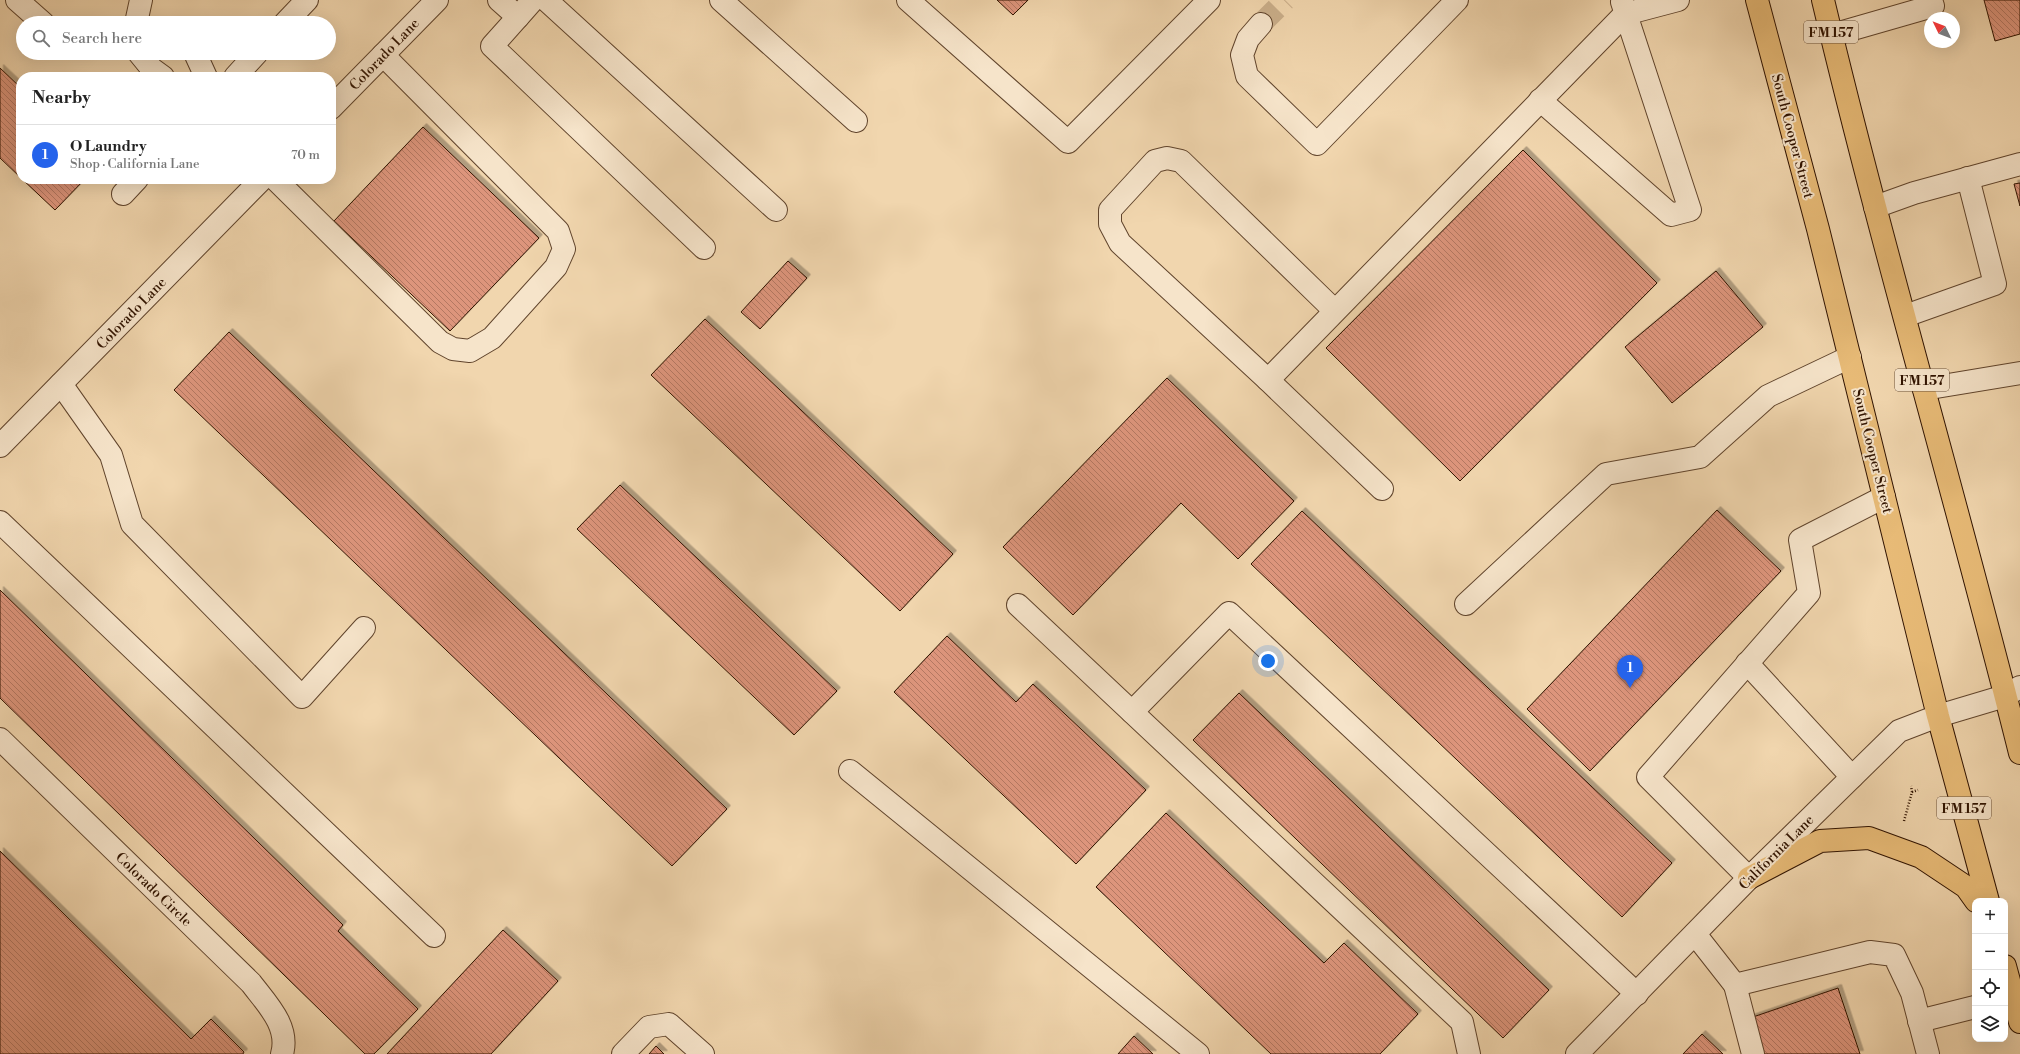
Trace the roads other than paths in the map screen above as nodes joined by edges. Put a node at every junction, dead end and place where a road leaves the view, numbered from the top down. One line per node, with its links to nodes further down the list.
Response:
1 (17, 0): 17 (street)
2 (141, 0): 18 (street)
3 (307, 0): 19 (street)
4 (437, 0): 23 (street, Colorado Lane)
5 (499, 0): 20 (street)
6 (533, 0): 20 (street)
7 (546, 0): 38 (street)
8 (721, 0): 32 (street)
9 (908, 0): 10 (street)
10 (1209, 0)
11 (1456, 0): 21 (street)
12 (1678, 0): 16 (street)
13 (1757, 0): 42 (main road, South Cooper Street / FM 157)
14 (1823, 0): 22 (main road, FM 157)
15 (1931, 0): 22 (street)
16 (1623, 7): 30 (street); 30 (street)
17 (35, 16)
18 (138, 16)
19 (292, 16)
20 (518, 16): 39 (street)
21 (1261, 24)
22 (1832, 35): 37 (main road, FM 157)
23 (384, 55): 31 (street, Colorado Lane); 36 (street)
24 (145, 60): 27 (street)
25 (198, 60): 28 (street)
26 (251, 60): 29 (street)
27 (156, 72)
28 (204, 72)
29 (240, 72)
30 (1540, 100): 40 (street)
31 (336, 103)
32 (856, 122)
33 (2020, 164): 34 (street)
34 (1968, 178): 37 (street); 41 (street)
35 (257, 184): 45 (street, Colorado Lane)
36 (280, 184)
37 (1875, 206): 41 (main road, FM 157)
38 (776, 210)
39 (704, 248)
40 (1334, 310): 44 (street); 44 (street)
41 (1905, 316): 46 (main road, FM 157)
42 (1850, 357): 49 (main road, South Cooper Street / FM 157); 51 (street)
43 (2020, 373): 46 (street)
44 (1268, 380): 48 (street)
45 (61, 384): 47 (street, Colorado Lane); 53 (street)
46 (1924, 389): 55 (main road, FM 157)
47 (0, 446)
48 (1382, 489)
49 (1884, 497): 54 (street); 57 (main road, South Cooper Street / FM 157)
50 (0, 522): 66 (street)
51 (1466, 604)
52 (1018, 605): 56 (street)
53 (364, 628)
54 (1748, 663): 61 (street); 62 (street)
55 (2015, 694): 57 (street, California Lane); 59 (main road, FM 157)
56 (1132, 712): 69 (street); 78 (street)
57 (1938, 716): 61 (street, California Lane); 64 (main road, South Cooper Street / FM 157)
58 (0, 739): 74 (street, Colorado Circle)
59 (2020, 753)
60 (850, 771): 77 (street)
61 (1852, 777): 62 (street, California Lane)
62 (1749, 878): 63 (main road); 65 (street, California Lane)
63 (1974, 898)
64 (1987, 898)
65 (1695, 934): 68 (street); 69 (street, California Lane)
66 (434, 936)
67 (2005, 970): 70 (main road)
68 (1735, 985): 72 (street); 80 (street)
69 (1636, 994): 79 (street, California Lane)
70 (2009, 1000): 73 (main road)
71 (1972, 1009): 72 (street)
72 (1920, 1021): 81 (street)
73 (2020, 1022)
74 (282, 1054)
75 (623, 1054): 76 (street)
76 (703, 1054)
77 (1198, 1054)
78 (1470, 1054)
79 (1577, 1054)
80 (1753, 1054)
81 (1928, 1054)

